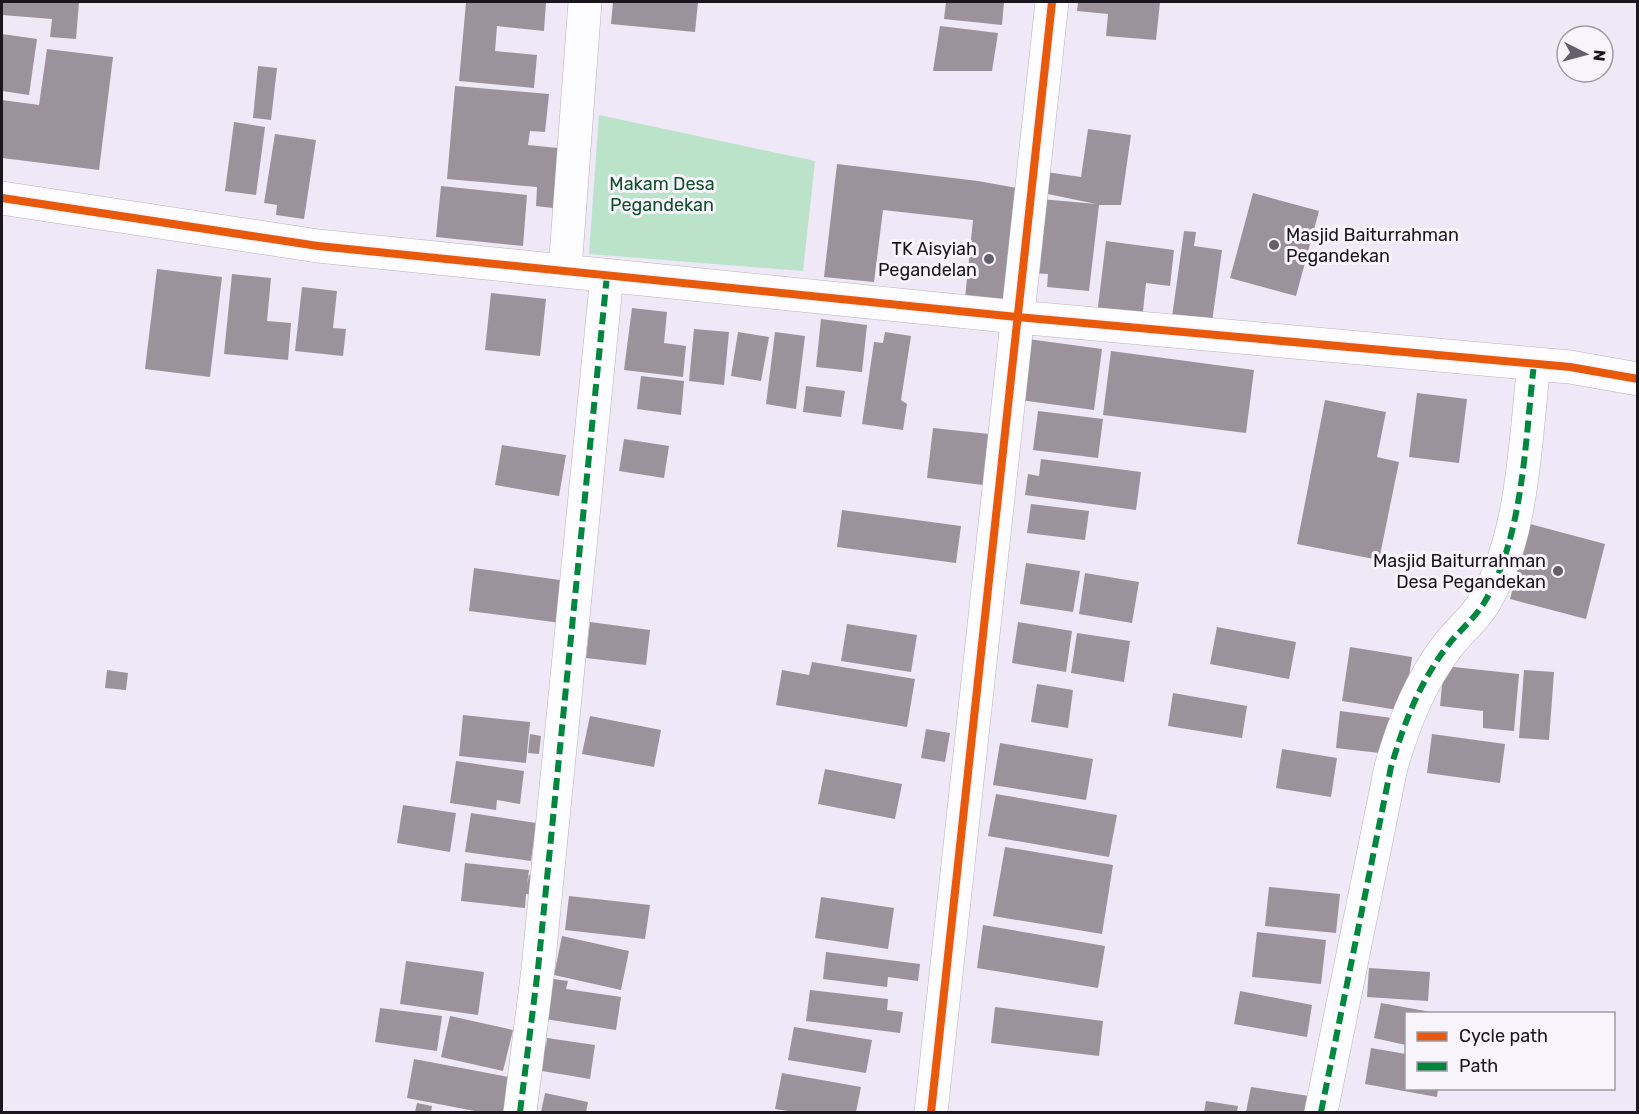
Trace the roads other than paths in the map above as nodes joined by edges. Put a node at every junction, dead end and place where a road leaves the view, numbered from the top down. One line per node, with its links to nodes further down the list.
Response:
1 (585, 2): 4 (street)
2 (1052, 2): 6 (street)
3 (2, 198): 4 (street)
4 (565, 270): 5 (street)
5 (607, 275): 6 (street); 9 (street)
6 (1017, 316): 7 (street); 10 (street)
7 (1534, 364): 8 (street); 11 (street)
8 (1638, 379)
9 (520, 1113)
10 (931, 1113)
11 (1321, 1113)

